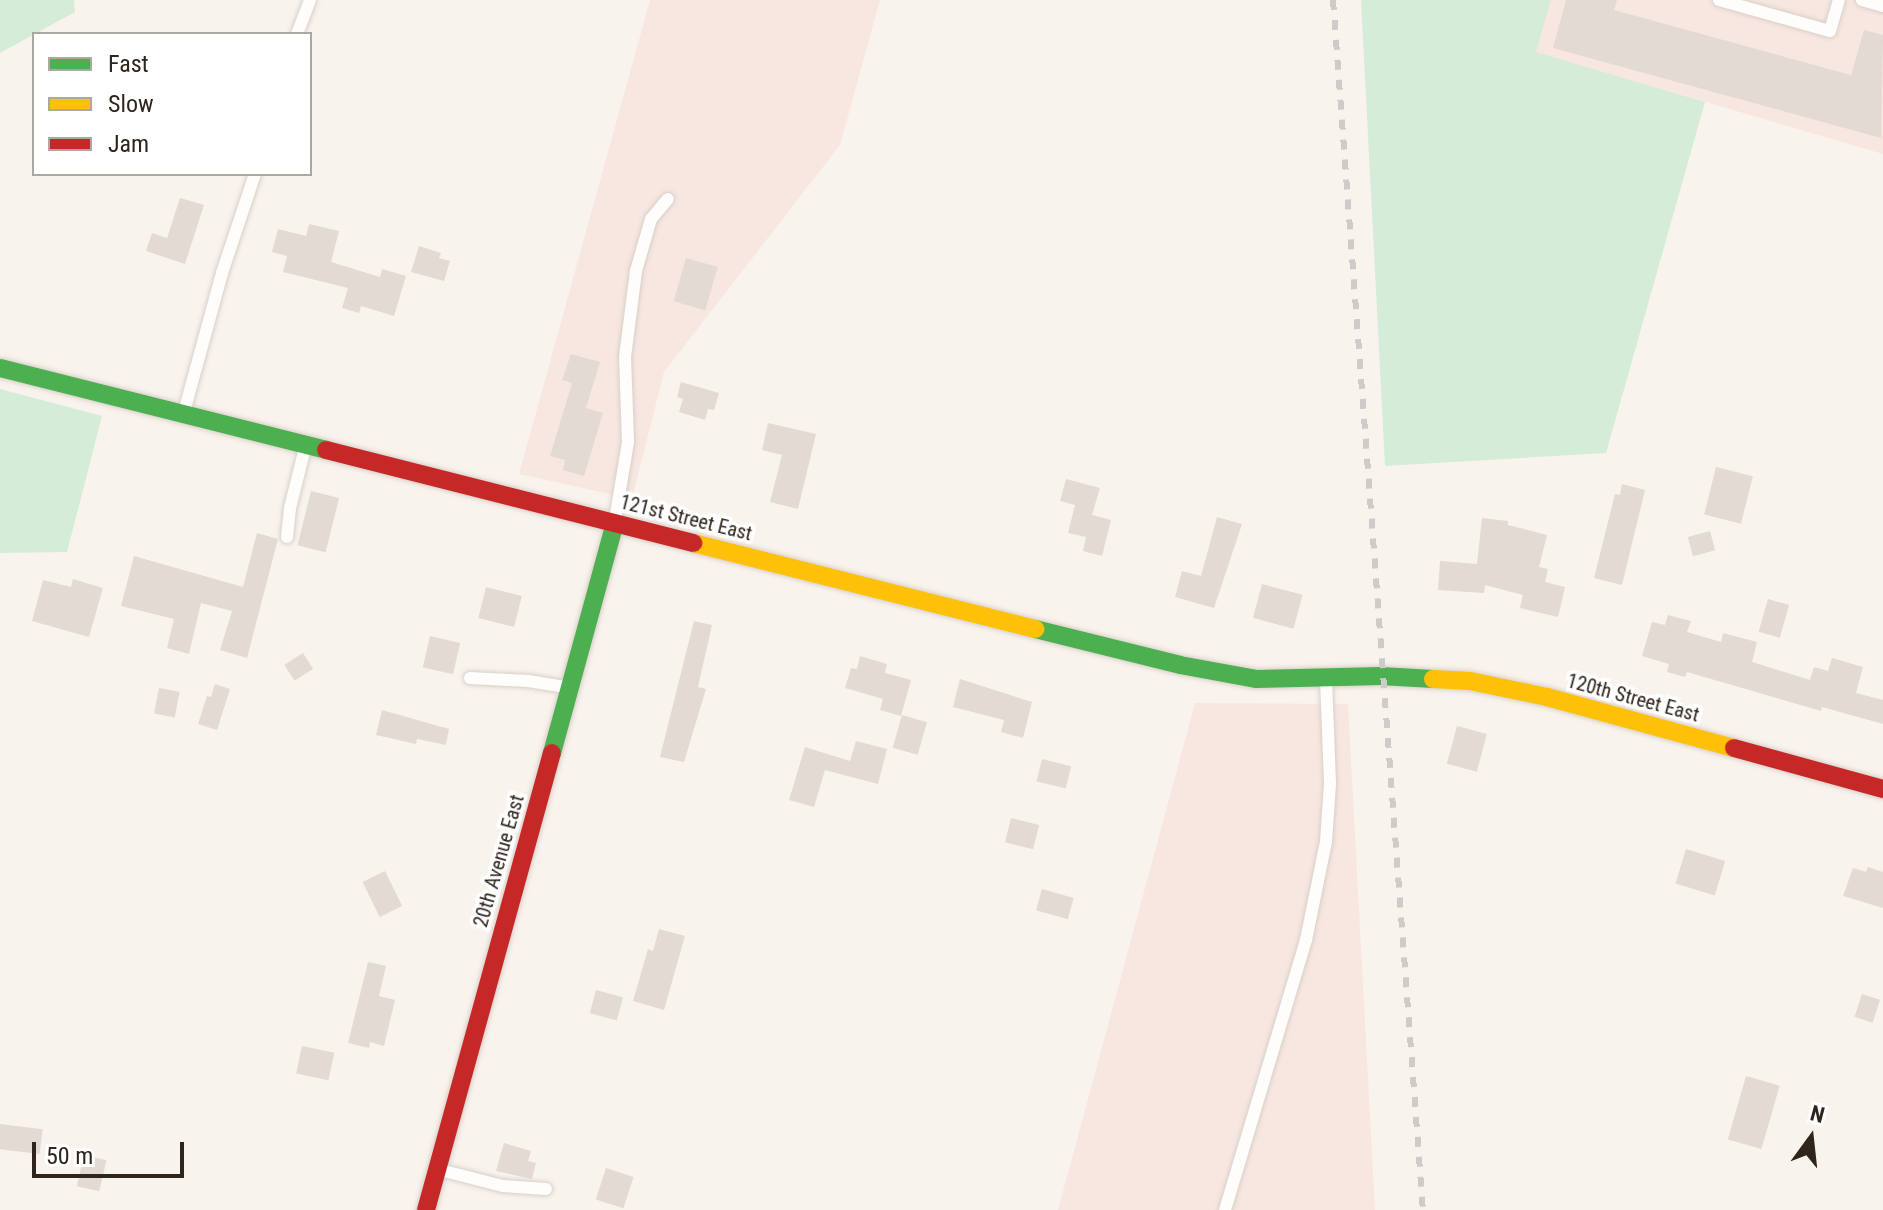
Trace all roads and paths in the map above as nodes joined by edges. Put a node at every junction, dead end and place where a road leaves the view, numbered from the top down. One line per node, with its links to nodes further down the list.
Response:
1 (310, 0): 6 (lane)
2 (1719, 0): 3 (lane)
3 (1839, 0)
4 (1862, 0): 5 (lane)
5 (1883, 6)
6 (298, 32)
7 (254, 176): 10 (lane)
8 (668, 199): 12 (lane)
9 (0, 368): 10 (street, 121st Street East)
10 (184, 414): 11 (street, 121st Street East)
11 (306, 445): 12 (street, 121st Street East); 13 (lane)
12 (615, 523): 16 (street, 121st Street East); 17 (street, 20th Avenue East)
13 (287, 537)
14 (1366, 677): 16 (street, 121st Street East); 18 (street, 120th Street East)
15 (470, 678): 17 (lane)
16 (1326, 679): 22 (lane)
17 (570, 688): 19 (street, 20th Avenue East)
18 (1883, 789)
19 (437, 1169): 20 (lane); 21 (street, 20th Avenue East)
20 (546, 1189)
21 (426, 1210)
22 (1225, 1210)

